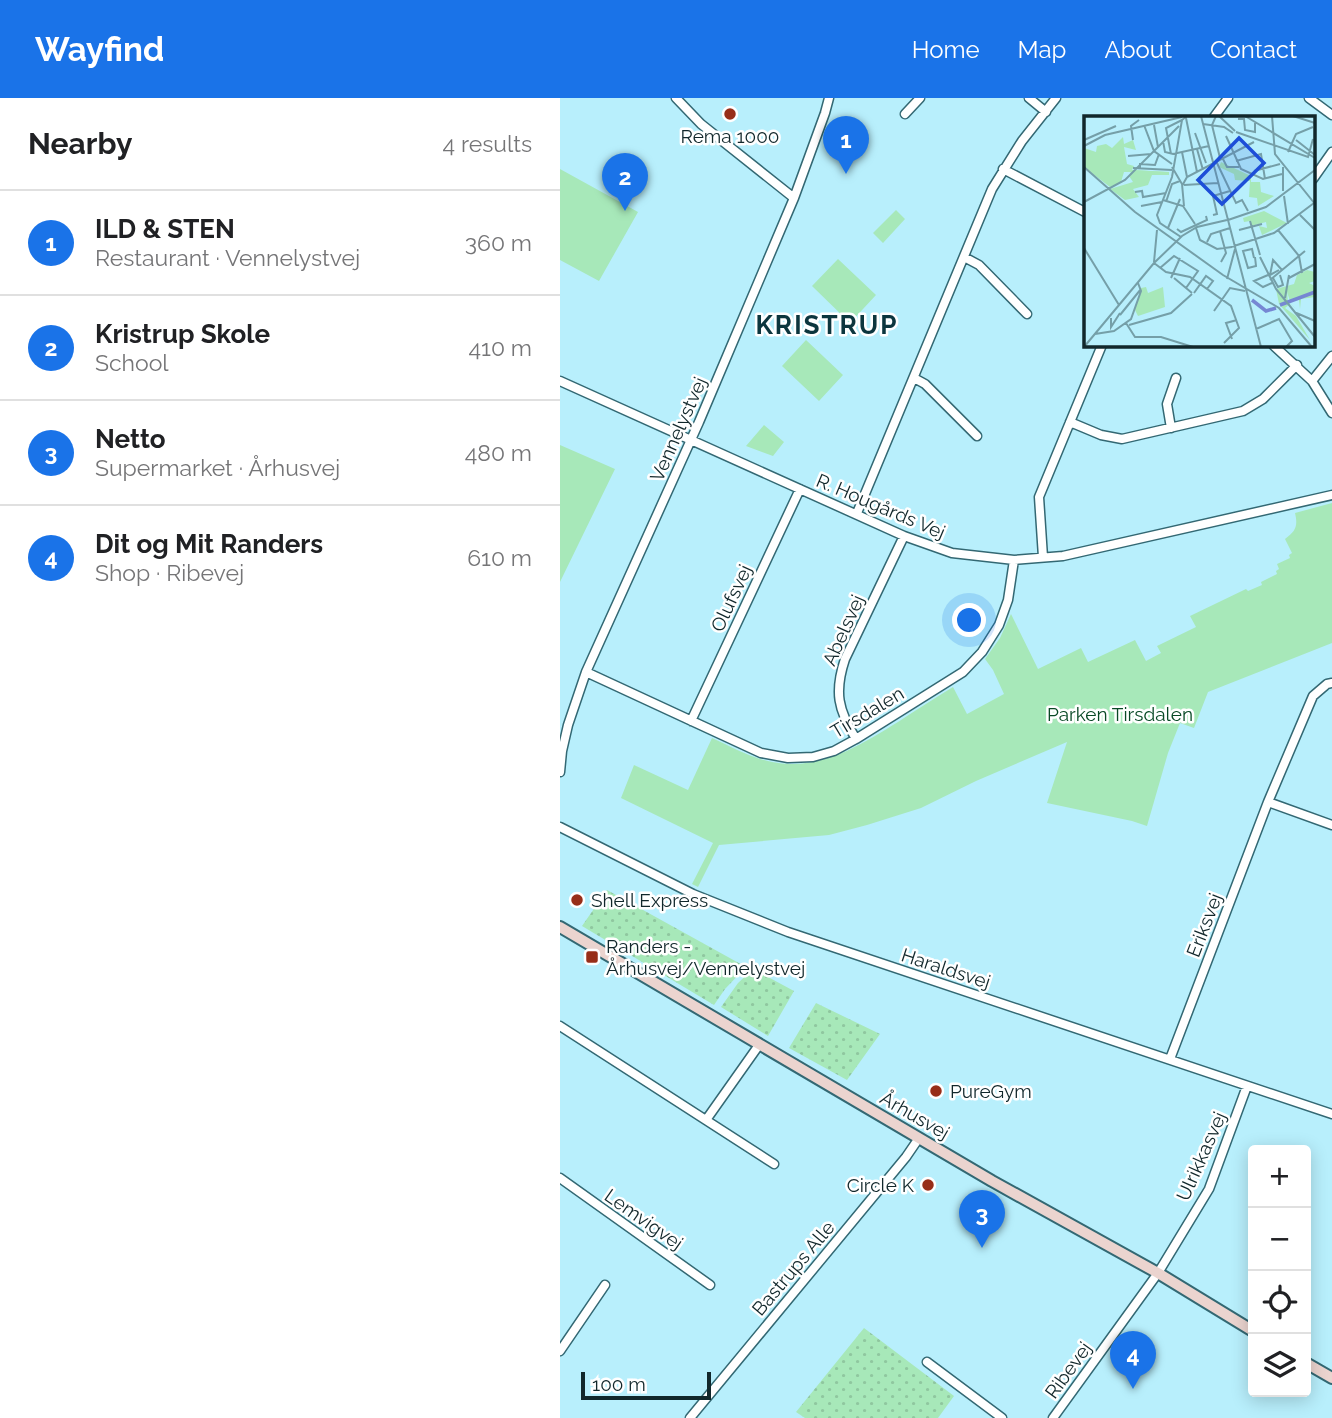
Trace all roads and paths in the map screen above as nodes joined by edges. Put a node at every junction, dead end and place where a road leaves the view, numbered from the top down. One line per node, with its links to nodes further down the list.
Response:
1 (676, 98): 15 (street)
2 (829, 98): 15 (street, Vennelystvej)
3 (920, 98): 9 (street)
4 (1029, 98): 8 (street)
5 (1056, 98): 8 (street)
6 (1228, 98): 11 (street)
7 (1309, 98): 10 (street)
8 (1045, 112): 13 (street)
9 (905, 114)
10 (1332, 115)
11 (1215, 116)
12 (1332, 152): 14 (street)
13 (1003, 169): 16 (street); 17 (street)
14 (1314, 177)
15 (794, 198): 31 (street, Vennelystvej)
16 (1084, 211)
17 (964, 257): 18 (street); 23 (street)
18 (1027, 314)
19 (1102, 346): 28 (street)
20 (1274, 346): 22 (street)
21 (1332, 356): 26 (street)
22 (1297, 365): 26 (street); 29 (street)
23 (914, 378): 30 (street); 34 (street)
24 (1176, 378): 29 (street)
25 (560, 381): 31 (street, R. Hougårds Vej)
26 (1312, 381): 27 (street)
27 (1332, 413)
28 (1070, 422): 29 (street); 36 (street)
29 (1171, 428)
30 (977, 436)
31 (691, 440): 32 (street, R. Hougårds Vej); 38 (street, Vennelystvej)
32 (800, 489): 34 (street, R. Hougårds Vej); 40 (street, Olufsvej)
33 (1332, 495): 36 (street, R. Hougårds Vej)
34 (857, 513): 35 (street, R. Hougårds Vej)
35 (904, 536): 37 (street, R. Hougårds Vej); 42 (street, Abelsvej)
36 (1043, 558): 37 (street, R. Hougårds Vej)
37 (1014, 560): 42 (street, Tirsdalen)
38 (586, 672): 40 (street, Tirsdalen); 41 (street, Vennelystvej)
39 (1332, 683): 44 (street, Eriksvej)
40 (691, 721): 42 (street, Tirsdalen)
41 (564, 723): 43 (street, Vennelystvej)
42 (856, 739)
43 (560, 772)
44 (1268, 802): 45 (street); 50 (street, Eriksvej)
45 (1332, 825)
46 (560, 827): 50 (street, Haraldsvej)
47 (560, 927): 49 (main road, Århusvej)
48 (560, 1026): 53 (street)
49 (759, 1045): 53 (street); 54 (main road, Århusvej)
50 (1170, 1059): 51 (street, Haraldsvej)
51 (1247, 1086): 52 (street, Haraldsvej); 57 (street, Ulrikkasvej)
52 (1332, 1114)
53 (706, 1120): 55 (street)
54 (919, 1138): 57 (main road, Århusvej); 65 (street, Bastrups Alle)
55 (774, 1164)
56 (560, 1178): 59 (street, Lemvigvej)
57 (1158, 1273): 60 (main road, Århusvej); 67 (street, Ribevej)
58 (605, 1285): 61 (street)
59 (710, 1285)
60 (1248, 1328)
61 (560, 1351)
62 (927, 1362): 66 (street)
63 (1311, 1366): 64 (main road)
64 (1332, 1378)
65 (690, 1418)
66 (1002, 1418)
67 (1053, 1418)

